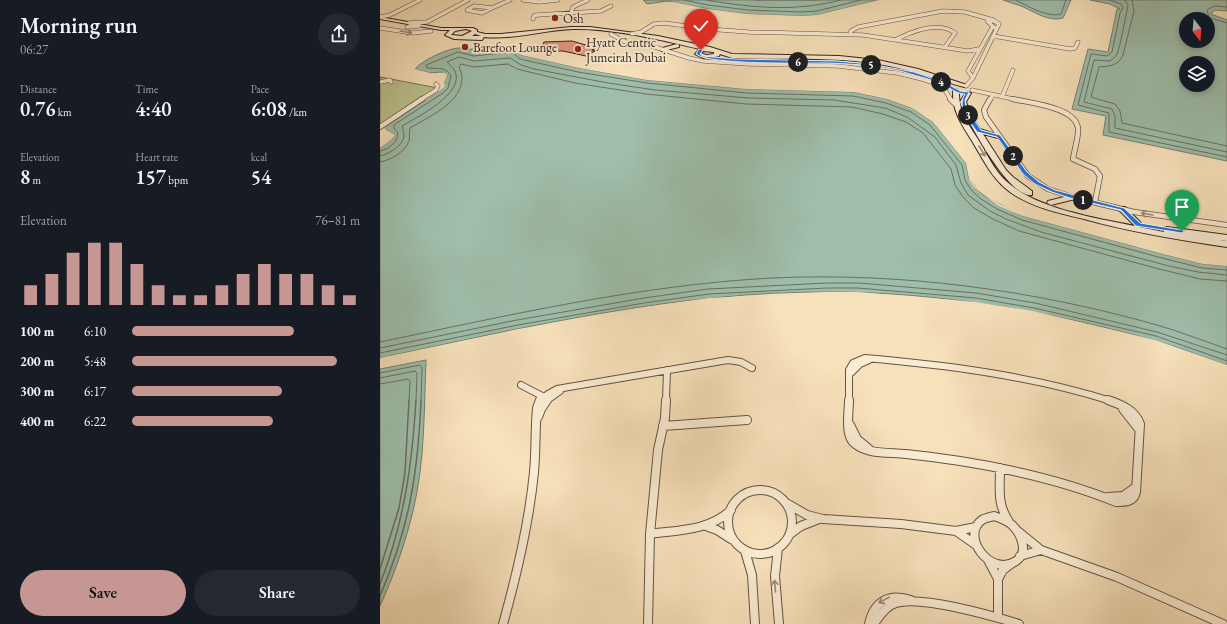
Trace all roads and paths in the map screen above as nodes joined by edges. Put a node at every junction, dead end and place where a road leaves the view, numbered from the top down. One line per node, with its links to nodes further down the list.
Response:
1 (420, 0): 14 (street)
2 (468, 0): 11 (street)
3 (510, 0): 12 (street)
4 (523, 0): 5 (street)
5 (552, 0): 6 (street)
6 (558, 0)
7 (588, 0): 9 (street)
8 (575, 1): 9 (street)
9 (580, 2): 13 (street)
10 (611, 6): 13 (street)
11 (456, 7): 12 (street); 22 (street)
12 (460, 7): 23 (street)
13 (571, 13): 17 (street)
14 (388, 17): 16 (street); 22 (street)
15 (981, 17): 18 (street); 20 (street); 31 (street)
16 (380, 18)
17 (533, 19)
18 (993, 20): 20 (street); 25 (street)
19 (380, 22): 22 (street)
20 (986, 22): 25 (street)
21 (670, 24): 30 (street); 31 (street); 35 (street)
22 (408, 25): 23 (street); 27 (street)
23 (423, 25): 26 (street)
24 (380, 28): 27 (street, one-way to 27)
25 (995, 28): 33 (street); 42 (street)
26 (457, 29): 28 (street); 32 (street)
27 (431, 31): 32 (street)
28 (475, 32): 30 (street); 34 (street)
29 (611, 34): 34 (street); 38 (street); 40 (street)
30 (632, 34): 35 (street)
31 (850, 34): 36 (street)
32 (448, 35): 34 (street)
33 (993, 36): 37 (street); 51 (street)
34 (466, 37)
35 (648, 37): 41 (street)
36 (897, 39): 39 (street); 39 (street)
37 (1078, 42)
38 (677, 46): 40 (street); 45 (street)
39 (945, 47): 43 (street)
40 (662, 49): 49 (street)
41 (708, 49): 44 (street); 45 (street)
42 (979, 49): 43 (street); 47 (street)
43 (968, 51): 47 (street)
44 (717, 52): 46 (street); 55 (street)
45 (698, 53): 46 (street)
46 (711, 57): 48 (street)
47 (976, 57): 51 (street)
48 (796, 62): 49 (street); 56 (street)
49 (788, 65): 59 (street)
50 (1014, 70): 58 (street)
51 (973, 78): 55 (street)
52 (380, 82): 53 (street)
53 (390, 82)
54 (436, 84): 60 (street)
55 (967, 89): 56 (street); 57 (street); 61 (street)
56 (955, 90): 59 (street)
57 (993, 95): 58 (street); 62 (street)
58 (1002, 97): 64 (street)
59 (955, 104): 70 (street, one-way to 70)
60 (380, 127)
61 (979, 131): 62 (street); 65 (street)
62 (998, 136): 63 (street)
63 (1072, 197): 64 (street); 65 (street)
64 (1095, 202): 66 (street)
65 (1051, 203): 67 (street)
66 (1122, 209): 67 (street); 68 (street, one-way to 66)
67 (1138, 225): 69 (street)
68 (1227, 225)
69 (1227, 238)
70 (1227, 244)
71 (752, 368): 72 (street)
72 (667, 370): 74 (street); 78 (street)
73 (521, 385): 75 (street)
74 (566, 389): 75 (street); 76 (street)
75 (544, 397): 76 (street)
76 (537, 418): 103 (street)
77 (748, 420): 78 (street)
78 (663, 426): 90 (street)
79 (1000, 468): 79 (street); 80 (street)
80 (999, 502): 83 (street); 85 (street)
81 (787, 504): 82 (street); 84 (street); 91 (street)
82 (732, 508): 86 (street); 92 (street)
83 (988, 517): 85 (street); 87 (street)
84 (823, 519): 88 (street); 91 (street)
85 (1010, 523): 89 (street)
86 (704, 526): 90 (street); 92 (street)
87 (976, 527): 88 (street); 93 (street)
88 (956, 531): 93 (street)
89 (1019, 532): 95 (street); 97 (street)
90 (650, 534): 104 (street)
91 (789, 535): 94 (street)
92 (734, 542): 96 (street)
93 (977, 547): 98 (street)
94 (778, 548): 96 (street); 106 (street, one-way to 94)
95 (1041, 550): 97 (street); 110 (street)
96 (745, 551): 105 (street)
97 (1020, 556): 99 (street)
98 (988, 559): 99 (street); 100 (street)
99 (1011, 564): 100 (street)
100 (998, 579): 102 (street)
101 (912, 601): 102 (street); 107 (street, one-way to 107); 108 (street)
102 (998, 618): 109 (street)
103 (503, 624)
104 (648, 624)
105 (755, 624)
106 (779, 624)
107 (869, 624)
108 (874, 624)
109 (1019, 624)
110 (1223, 624)

